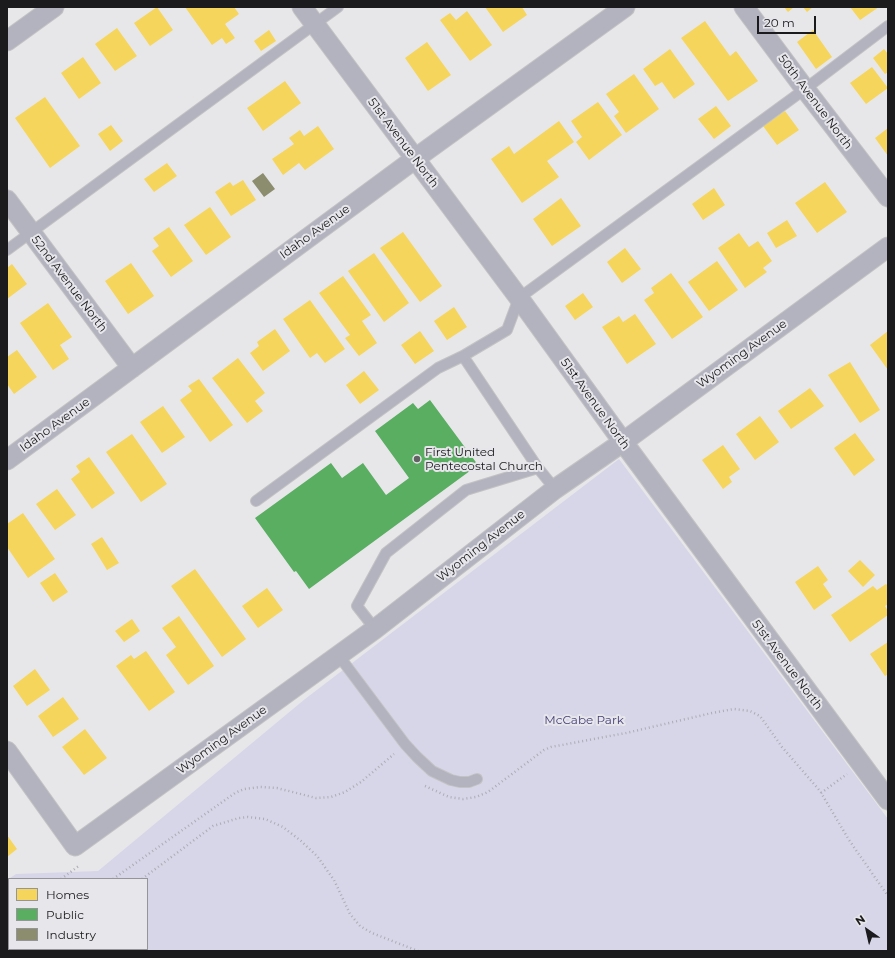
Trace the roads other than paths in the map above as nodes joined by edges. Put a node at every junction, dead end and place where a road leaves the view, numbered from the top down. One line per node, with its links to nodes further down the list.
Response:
1 (54, 7): 8 (street)
2 (302, 7): 6 (street, 51st Avenue North)
3 (338, 7): 6 (lane)
4 (625, 7): 10 (street, Idaho Avenue)
5 (744, 7): 9 (street, 50th Avenue North)
6 (315, 24): 10 (street, 51st Avenue North); 13 (lane)
7 (888, 26): 9 (lane)
8 (7, 41)
9 (805, 90): 11 (street, 50th Avenue North); 16 (lane)
10 (415, 159): 16 (street, 51st Avenue North); 18 (street, Idaho Avenue)
11 (888, 196)
12 (7, 200): 13 (street, 52nd Avenue North)
13 (31, 232): 15 (lane); 18 (street, 52nd Avenue North)
14 (888, 247): 19 (street, Wyoming Avenue)
15 (7, 250)
16 (519, 298): 17 (lane); 19 (street, 51st Avenue North)
17 (463, 356): 21 (lane); 23 (lane)
18 (132, 368): 20 (street, Idaho Avenue)
19 (623, 442): 22 (street, Wyoming Avenue); 28 (street, 51st Avenue North)
20 (7, 460)
21 (538, 468): 22 (lane); 24 (lane)
22 (556, 489): 24 (street, Wyoming Avenue)
23 (256, 501)
24 (375, 629): 25 (street, Wyoming Avenue)
25 (338, 656): 26 (street, Wyoming Avenue); 27 (lane)
26 (7, 751)
27 (477, 779)
28 (888, 800)

